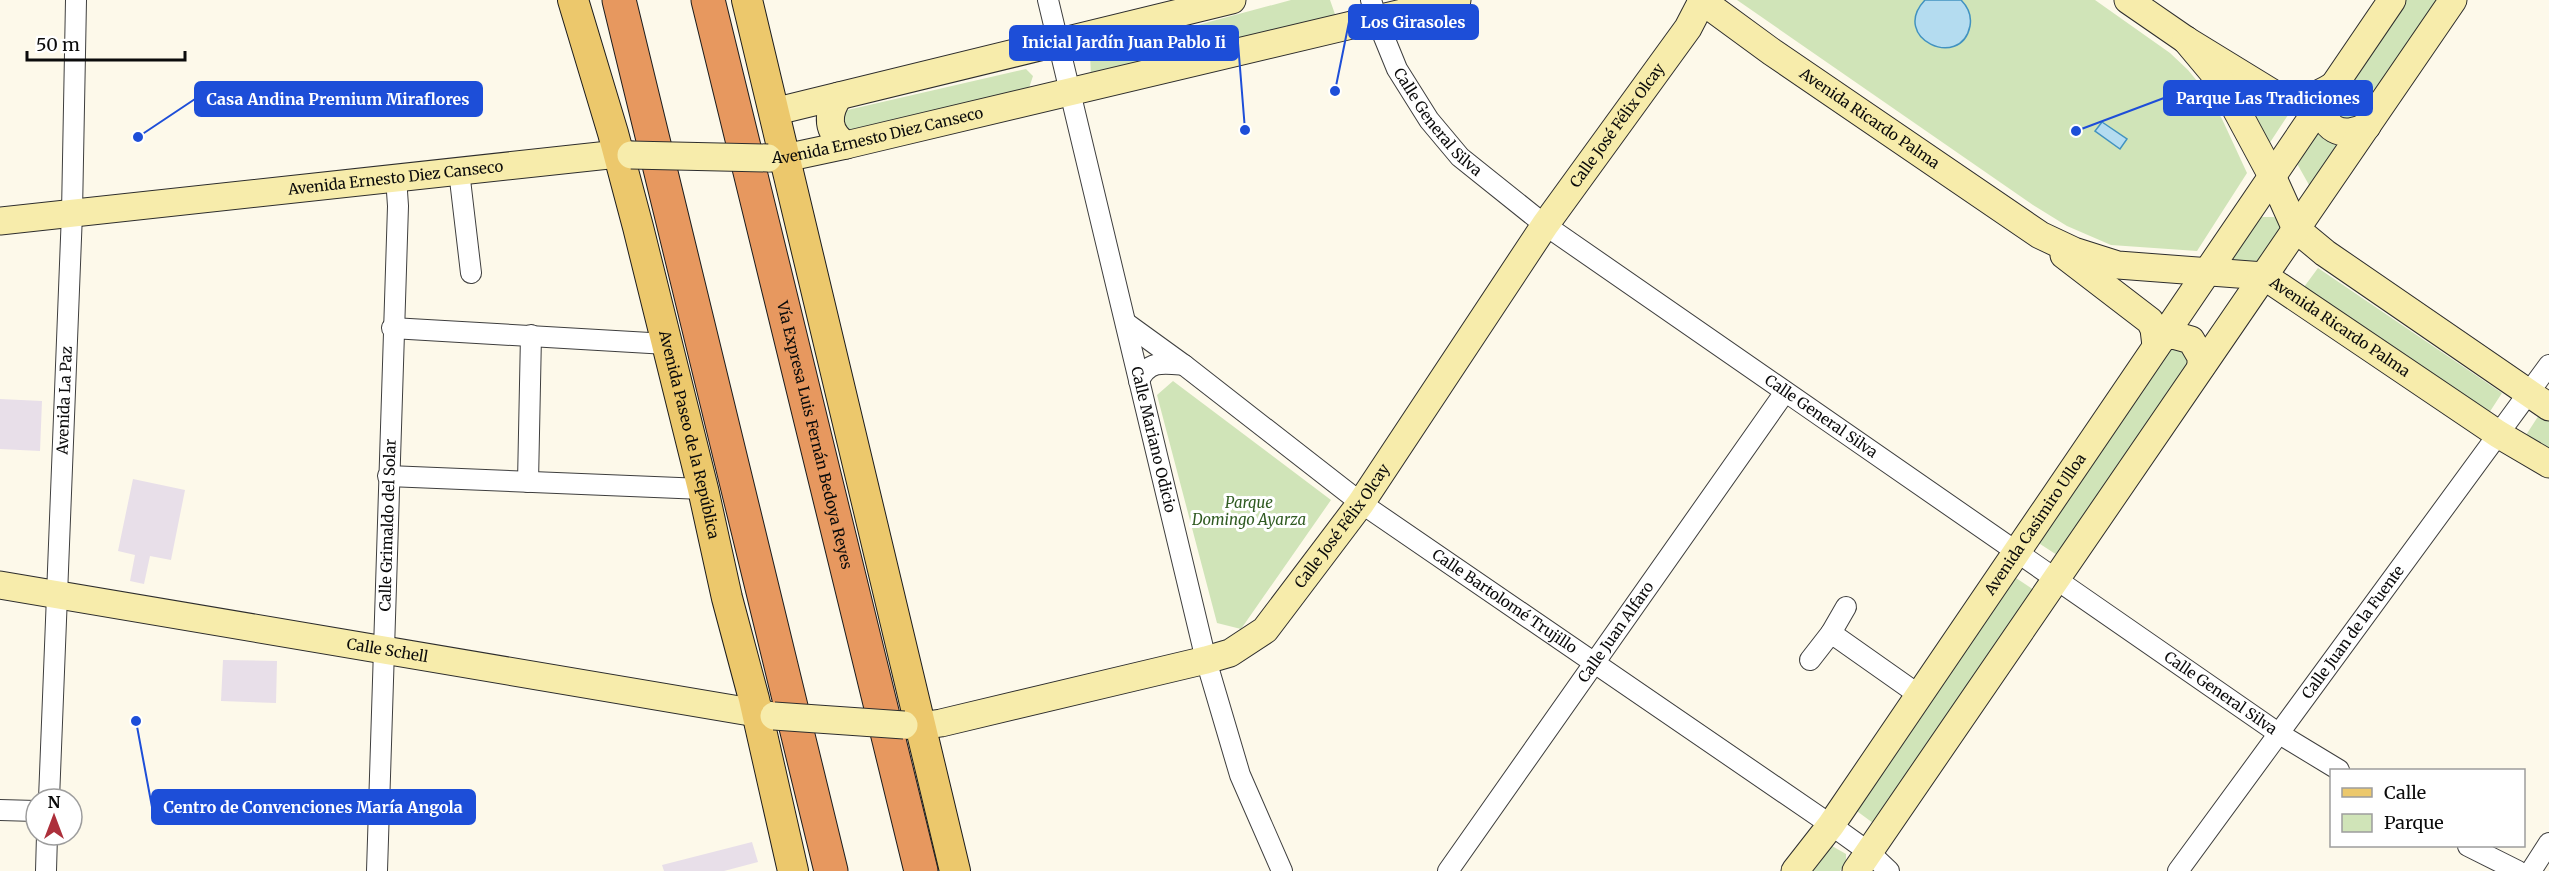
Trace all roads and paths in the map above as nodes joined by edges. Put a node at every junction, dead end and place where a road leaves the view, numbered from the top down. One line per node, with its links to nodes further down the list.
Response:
1 (76, 0): 27 (street, Avenida La Paz)
2 (573, 0): 22 (main road, Avenida Paseo de la República)
3 (619, 0): 78 (highway)
4 (708, 0): 79 (highway, Vía Expresa Luis Fernán Bedoya Reyes)
5 (747, 0): 19 (main road)
6 (1048, 0): 15 (street, Calle Mariano Odicio)
7 (1232, 0): 15 (main road)
8 (1457, 0): 13 (main road, Avenida Ernesto Diez Canseco)
9 (1702, 0): 29 (main road, Calle José Félix Olcay); 31 (main road, Avenida Ricardo Palma)
10 (2128, 0): 14 (main road)
11 (2392, 0): 17 (main road, Avenida Casimiro Ulloa)
12 (2452, 0): 20 (main road)
13 (1374, 10): 16 (main road, Avenida Ernesto Diez Canseco); 29 (street, Calle General Silva)
14 (2186, 40): 17 (main road); 25 (main road)
15 (1058, 42): 16 (street, Calle Mariano Odicio); 18 (main road)
16 (1070, 92): 21 (main road, Avenida Ernesto Diez Canseco); 35 (street, Calle Mariano Odicio)
17 (2328, 93): 20 (main road); 25 (main road, Avenida Casimiro Ulloa)
18 (839, 96): 19 (main road); 21 (main road)
19 (773, 112): 23 (main road)
20 (2367, 126): 30 (main road)
21 (846, 145): 23 (main road, Avenida Ernesto Diez Canseco)
22 (625, 154): 23 (main road, Avenida Ernesto Diez Canseco, bridge); 24 (main road, Avenida Ernesto Diez Canseco); 39 (main road, Avenida Paseo de la República)
23 (777, 158): 64 (main road)
24 (459, 171): 26 (main road, Avenida Ernesto Diez Canseco); 32 (street)
25 (2272, 176): 30 (main road); 33 (main road, Avenida Casimiro Ulloa)
26 (396, 177): 27 (main road, Avenida Ernesto Diez Canseco); 36 (street, Calle Grimaldo del Solar)
27 (72, 213): 28 (main road, Avenida Ernesto Diez Canseco); 55 (street, Avenida La Paz)
28 (0, 221)
29 (1545, 225): 44 (street, Calle General Silva); 51 (main road, Calle José Félix Olcay)
30 (2296, 229): 34 (main road); 45 (main road)
31 (2040, 235): 33 (main road, Avenida Ricardo Palma); 38 (main road, Avenida Ricardo Palma)
32 (471, 273)
33 (2206, 273): 34 (main road, Avenida Ricardo Palma); 38 (main road, Avenida Casimiro Ulloa)
34 (2264, 276): 42 (main road); 46 (main road, Avenida Ricardo Palma)
35 (1126, 323): 40 (street, Calle Bartolomé Trujillo); 43 (street, Calle Mariano Odicio)
36 (392, 328): 37 (street); 48 (street, Calle Grimaldo del Solar)
37 (531, 335): 39 (street); 49 (street)
38 (2159, 342): 42 (main road); 52 (main road, Avenida Casimiro Ulloa)
39 (667, 344): 50 (main road, Avenida Paseo de la República)
40 (1184, 365): 43 (street); 51 (street, Calle Bartolomé Trujillo)
41 (2549, 365): 45 (street, Calle Juan de la Fuente)
42 (2201, 368): 53 (main road)
43 (1139, 381): 59 (street, Calle Mariano Odicio)
44 (1785, 392): 52 (street, Calle General Silva); 61 (street, Calle Juan Alfaro)
45 (2539, 400): 46 (street, Calle Juan de la Fuente)
46 (2498, 434): 47 (main road, Avenida Ricardo Palma); 65 (street, Calle Juan de la Fuente)
47 (2549, 464)
48 (388, 476): 49 (street); 58 (street, Calle Grimaldo del Solar)
49 (528, 482): 50 (street)
50 (703, 489): 63 (main road, Avenida Paseo de la República)
51 (1361, 503): 59 (main road, Calle José Félix Olcay); 61 (street, Calle Bartolomé Trujillo)
52 (2016, 552): 53 (street, Calle General Silva); 62 (main road, Avenida Casimiro Ulloa)
53 (2057, 579): 65 (street, Calle General Silva); 74 (main road)
54 (0, 585): 55 (main road, Calle Schell)
55 (56, 594): 58 (main road, Calle Schell); 67 (street, Avenida La Paz)
56 (1846, 607): 57 (street)
57 (1831, 633): 60 (street); 62 (street)
58 (383, 651): 63 (main road, Calle Schell); 76 (street, Calle Grimaldo del Solar)
59 (1206, 660): 64 (main road, Calle José Félix Olcay); 81 (street, Calle Mariano Odicio)
60 (1810, 660)
61 (1593, 664): 70 (street, Calle Bartolomé Trujillo); 82 (street, Calle Juan Alfaro)
62 (1919, 695): 70 (main road, Avenida Casimiro Ulloa)
63 (766, 716): 64 (main road, Calle José Félix Olcay, bridge); 77 (main road, Avenida Paseo de la República)
64 (912, 726): 80 (main road)
65 (2278, 733): 66 (street, Calle General Silva); 84 (street, Calle Juan de la Fuente)
66 (2336, 769)
67 (49, 787)
68 (0, 810): 69 (street)
69 (24, 811)
70 (1831, 825): 74 (street, Calle Bartolomé Trujillo); 83 (main road, Avenida Casimiro Ulloa)
71 (2549, 843): 86 (street)
72 (47, 847): 75 (street)
73 (2470, 847): 85 (street)
74 (1872, 865)
75 (46, 871)
76 (376, 871)
77 (793, 871)
78 (831, 871)
79 (921, 871)
80 (955, 871)
81 (1282, 871)
82 (1448, 871)
83 (1795, 871)
84 (2178, 871)
85 (2517, 871)
86 (2531, 871)

